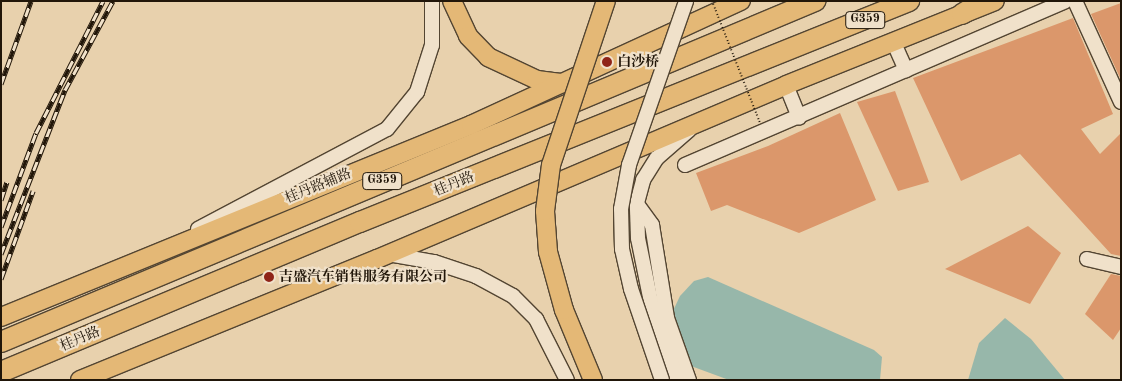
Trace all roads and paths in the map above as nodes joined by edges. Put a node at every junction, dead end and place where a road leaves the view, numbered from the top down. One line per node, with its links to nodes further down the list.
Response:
1 (432, 1): 24 (street)
2 (452, 1): 16 (main road)
3 (606, 1): 33 (main road, bridge)
4 (686, 1): 34 (street, bridge)
5 (712, 1): 21 (path, bridge)
6 (741, 1): 16 (main road, 桂丹路辅路)
7 (815, 1): 29 (highway, 桂丹路 / G359)
8 (910, 1): 30 (highway, 桂丹路 / G359)
9 (984, 1): 13 (highway)
10 (995, 1): 13 (main road)
11 (1065, 1): 15 (street)
12 (1075, 1): 18 (street)
13 (962, 14): 14 (main road)
14 (893, 41): 15 (street); 17 (main road)
15 (906, 70): 19 (street)
16 (564, 83): 24 (main road, 桂丹路辅路)
17 (786, 85): 19 (street); 20 (main road)
18 (1121, 102)
19 (799, 118): 22 (street)
20 (699, 121): 23 (street); 25 (main road)
21 (760, 123)
22 (685, 165)
23 (637, 204): 35 (street); 36 (street)
24 (155, 252): 28 (main road, 桂丹路辅路)
25 (388, 254): 31 (main road); 32 (street)
26 (1087, 259): 27 (street)
27 (1121, 267)
28 (1, 317)
29 (1, 342)
30 (1, 372)
31 (80, 380)
32 (566, 380)
33 (593, 380)
34 (662, 380)
35 (678, 380)
36 (689, 380)

